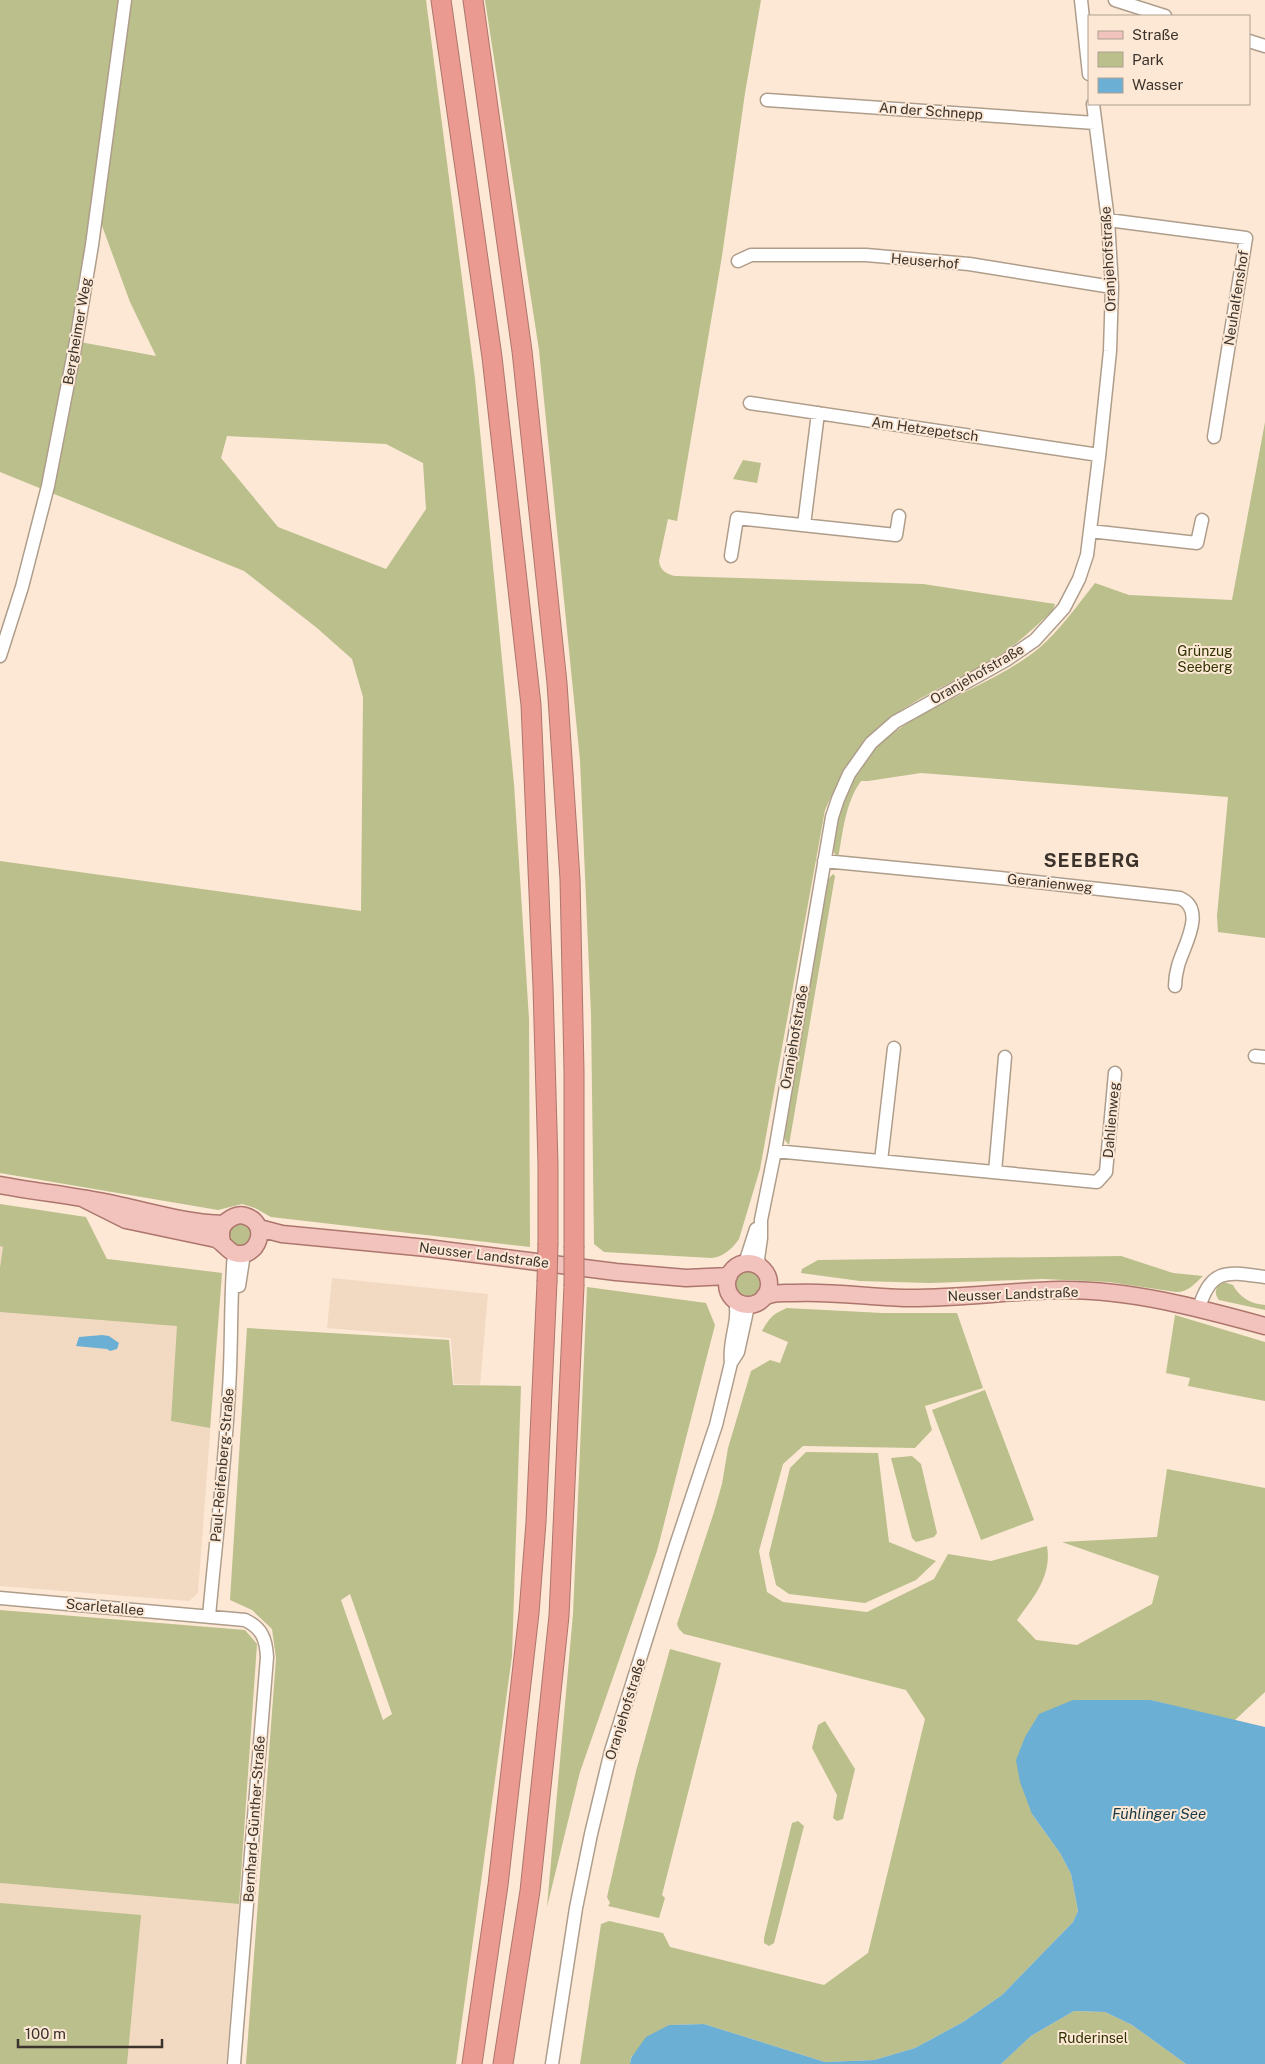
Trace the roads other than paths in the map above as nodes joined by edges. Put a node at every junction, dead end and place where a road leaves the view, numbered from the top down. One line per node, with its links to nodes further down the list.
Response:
1 (125, 0): 25 (street, Bergheimer Weg)
2 (441, 0): 49 (highway, bridge)
3 (473, 0): 50 (highway, bridge)
4 (1081, 0): 9 (street)
5 (1114, 0): 6 (street)
6 (1162, 15)
7 (1250, 41): 8 (street)
8 (1265, 46)
9 (1088, 65)
10 (767, 100): 12 (street, An der Schnepp)
11 (1093, 105): 12 (street, Oranjehofstraße)
12 (1095, 123): 13 (street, Oranjehofstraße)
13 (1108, 220): 15 (street, Oranjehofstraße); 18 (street, Neuhalfenshof)
14 (738, 261): 15 (street, Heuserhof)
15 (1112, 287): 19 (street, Oranjehofstraße)
16 (750, 403): 17 (street, Am Hetzepetsch)
17 (818, 413): 19 (street, Am Hetzepetsch); 22 (street)
18 (1214, 437)
19 (1099, 455): 23 (street, Oranjehofstraße)
20 (899, 516): 22 (street)
21 (1202, 520): 23 (street)
22 (804, 525): 24 (street)
23 (1090, 531): 26 (street, Oranjehofstraße)
24 (731, 556)
25 (0, 656)
26 (824, 861): 27 (street, Geranienweg); 31 (street, Oranjehofstraße)
27 (1174, 986)
28 (894, 1048): 32 (street)
29 (1005, 1057): 33 (street)
30 (1115, 1073): 33 (street, Dahlienweg)
31 (774, 1152): 32 (street, Dahlienweg); 40 (street, Oranjehofstraße)
32 (881, 1162): 33 (street, Dahlienweg)
33 (995, 1172)
34 (0, 1185): 35 (main road, Neusser Landstraße)
35 (84, 1200): 36 (main road, Neusser Landstraße); 38 (main road, Neusser Landstraße)
36 (224, 1224): 37 (main road, Neusser Landstraße); 38 (main road)
37 (259, 1235): 39 (main road); 43 (main road, Neusser Landstraße)
38 (222, 1242): 39 (main road, Neusser Landstraße)
39 (239, 1253): 47 (street, Paul-Reifenberg-Straße)
40 (758, 1269): 42 (main road, Neusser Landstraße); 43 (main road); 43 (main road)
41 (1265, 1277): 44 (street)
42 (817, 1292): 43 (main road, Neusser Landstraße); 44 (main road, Neusser Landstraße)
43 (741, 1294): 51 (street, Oranjehofstraße)
44 (1199, 1308): 45 (main road, Neusser Landstraße)
45 (1265, 1326)
46 (0, 1598): 47 (street, Scarletallee)
47 (209, 1616): 48 (street, Bernhard-Günther-Straße)
48 (234, 2064)
49 (472, 2064)
50 (504, 2064)
51 (552, 2064)

